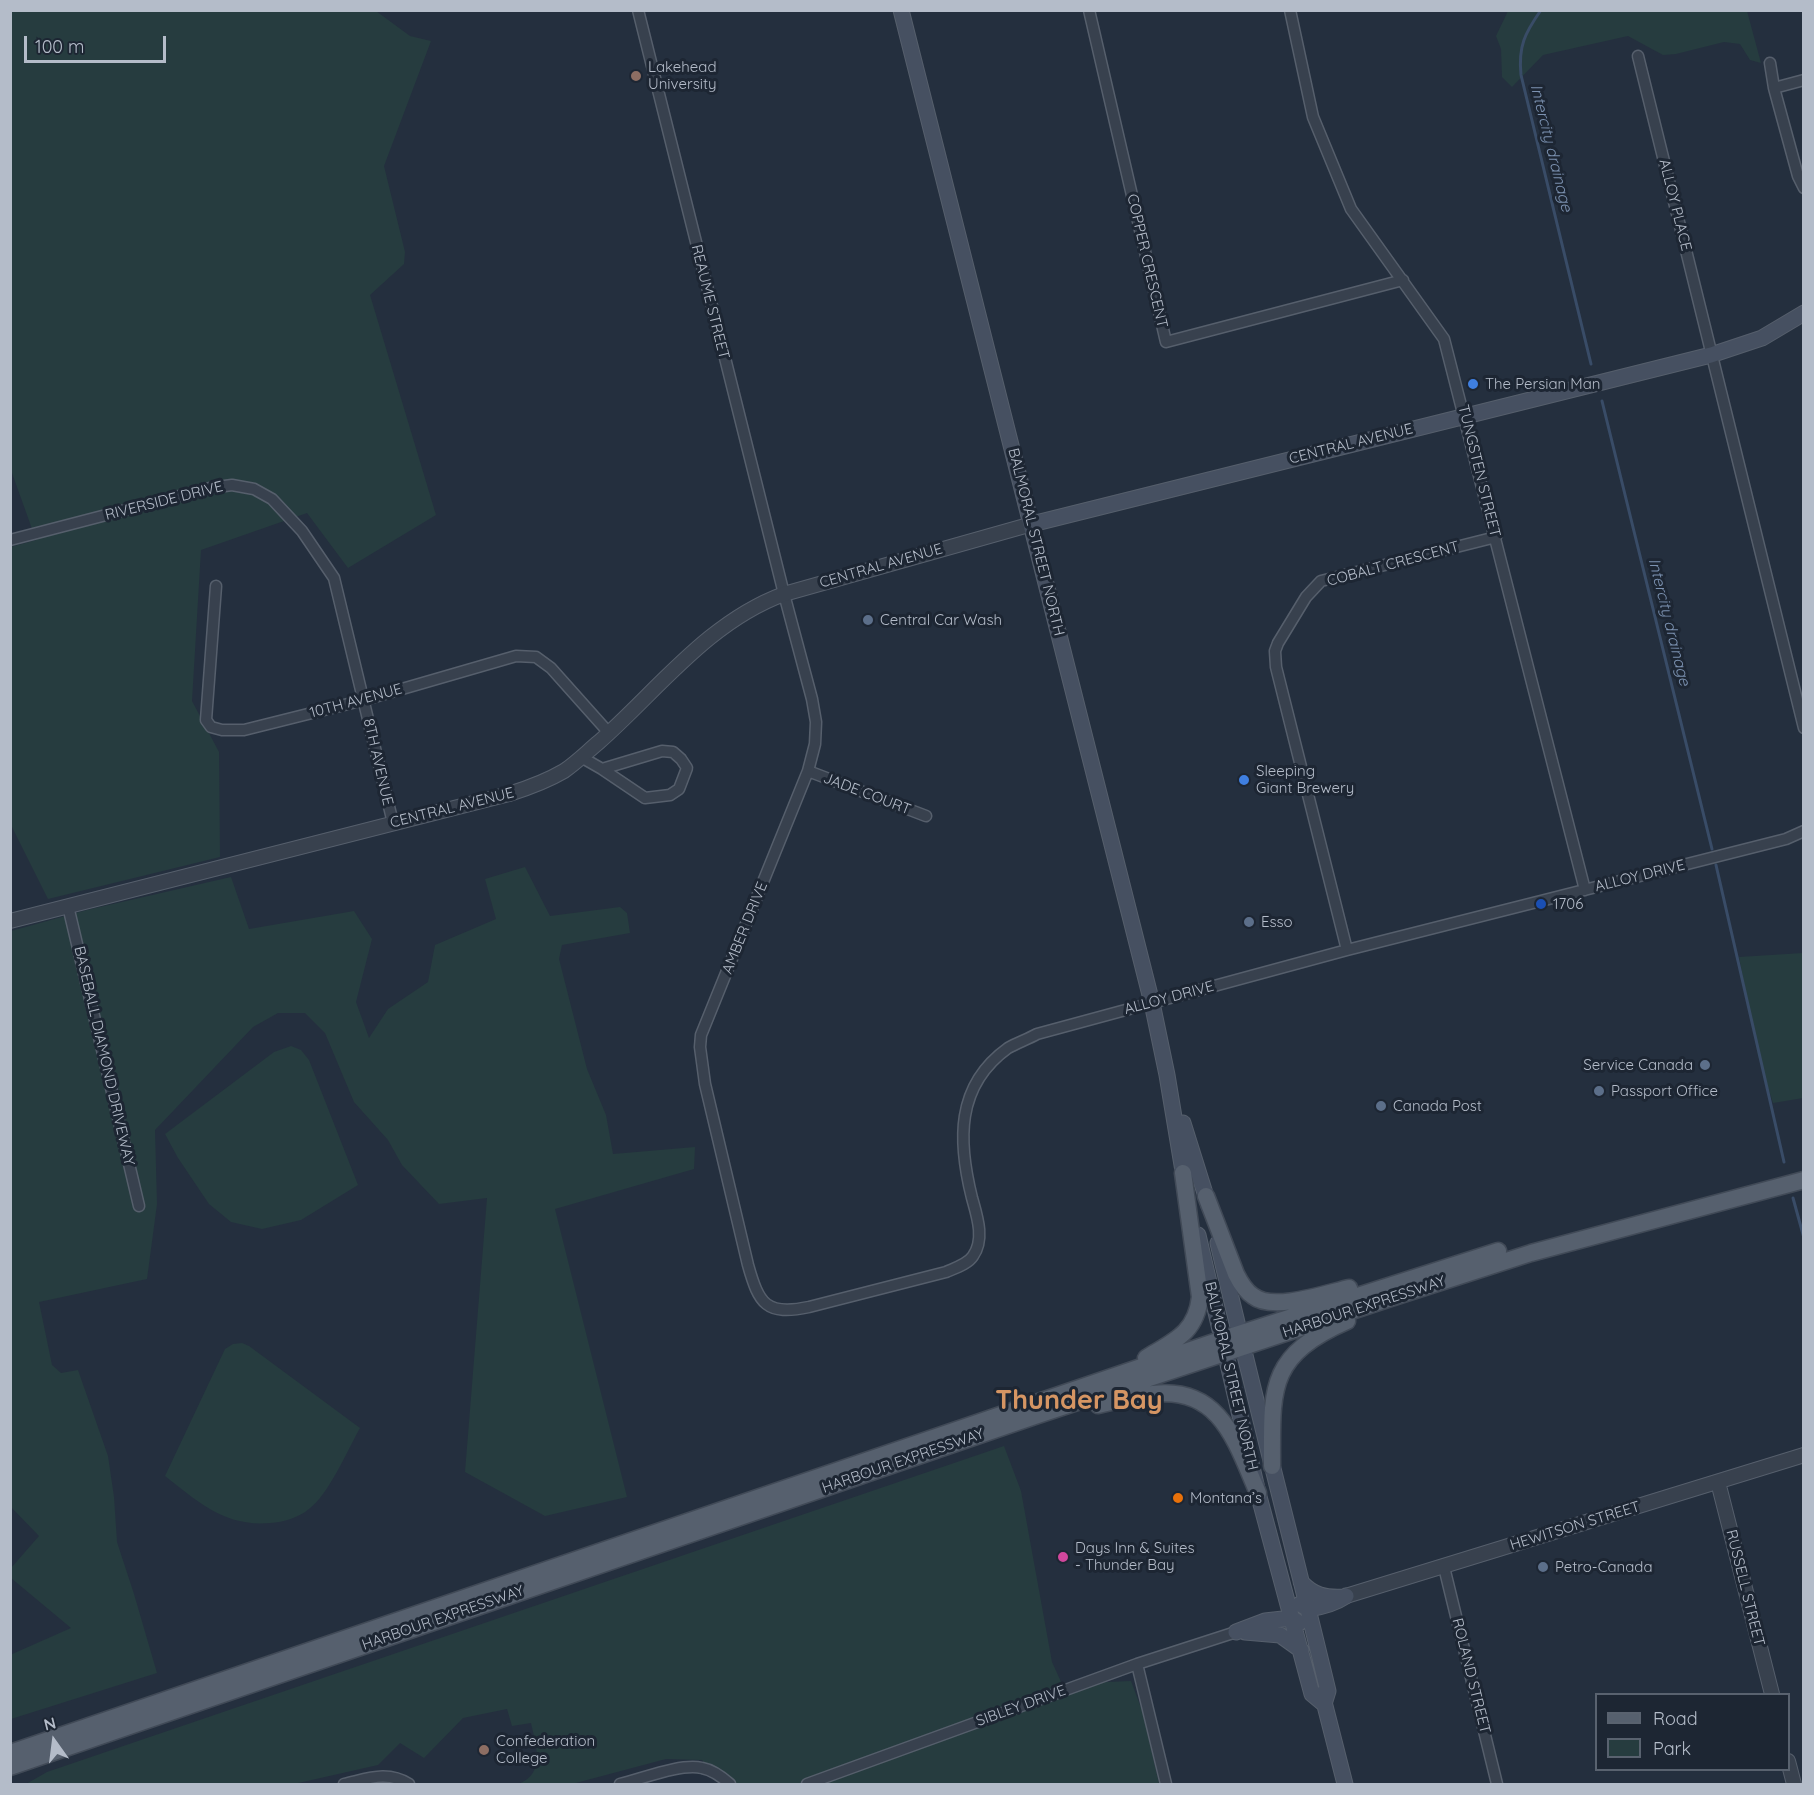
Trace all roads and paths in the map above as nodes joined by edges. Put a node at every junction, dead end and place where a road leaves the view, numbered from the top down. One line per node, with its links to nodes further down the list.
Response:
1 (638, 10): 18 (street, REAUME STREET)
2 (901, 10): 14 (main road, BALMORAL STREET NORTH)
3 (1089, 10): 10 (street, COPPER CRESCENT)
4 (1290, 10): 10 (street, TUNGSTEN STREET)
5 (1638, 56): 12 (street, ALLOY PLACE)
6 (1770, 63): 8 (street)
7 (1803, 80): 8 (street)
8 (1774, 88): 9 (street)
9 (1803, 188)
10 (1403, 280): 13 (street, TUNGSTEN STREET)
11 (1803, 313): 12 (main road, CENTRAL AVENUE)
12 (1711, 355): 13 (main road, CENTRAL AVENUE); 20 (street)
13 (1465, 416): 14 (main road, CENTRAL AVENUE); 15 (street, TUNGSTEN STREET)
14 (1032, 524): 18 (street, CENTRAL AVENUE); 32 (main road, BALMORAL STREET NORTH)
15 (1496, 537): 28 (street, TUNGSTEN STREET); 31 (street, COBALT CRESCENT)
16 (10, 540): 19 (street, RIVERSIDE DRIVE)
17 (216, 585): 19 (street, 10TH AVENUE)
18 (783, 594): 21 (street, CENTRAL AVENUE); 24 (street, AMBER DRIVE)
19 (364, 700): 21 (street, 10TH AVENUE); 26 (street, 8TH AVENUE)
20 (1803, 728)
21 (609, 733): 22 (street, CENTRAL AVENUE)
22 (581, 757): 23 (street); 26 (street, CENTRAL AVENUE)
23 (602, 769): 23 (street)
24 (808, 771): 25 (street, JADE COURT); 40 (street, AMBER DRIVE)
25 (926, 816)
26 (393, 823): 29 (street, CENTRAL AVENUE)
27 (1803, 831): 28 (street, ALLOY DRIVE)
28 (1585, 890): 31 (street, ALLOY DRIVE)
29 (68, 906): 30 (street, CENTRAL AVENUE); 38 (street, BASEBALL DIAMOND DRIVEWAY)
30 (10, 921)
31 (1347, 950): 32 (street, ALLOY DRIVE)
32 (1152, 1003): 33 (main road, BALMORAL STREET NORTH); 40 (street, ALLOY DRIVE)
33 (1167, 1075): 35 (main road, BALMORAL STREET NORTH); 37 (main road, BALMORAL STREET NORTH)
34 (1803, 1170): 39 (main road, HARBOUR EXPRESSWAY)
35 (1183, 1173): 42 (main road, BALMORAL STREET NORTH); 43 (main road)
36 (1803, 1180): 41 (main road, HARBOUR EXPRESSWAY)
37 (1206, 1196): 39 (main road); 42 (main road, BALMORAL STREET NORTH)
38 (139, 1206)
39 (1456, 1264): 42 (main road, HARBOUR EXPRESSWAY)
40 (748, 1265)
41 (1433, 1284): 42 (main road, HARBOUR EXPRESSWAY); 46 (main road)
42 (1233, 1343): 43 (main road, HARBOUR EXPRESSWAY); 44 (main road, HARBOUR EXPRESSWAY); 46 (main road, BALMORAL STREET NORTH); 48 (main road, BALMORAL STREET NORTH)
43 (1117, 1376): 60 (main road, HARBOUR EXPRESSWAY)
44 (1020, 1421): 48 (main road); 61 (main road, HARBOUR EXPRESSWAY)
45 (1803, 1455): 47 (street, HEWITSON STREET)
46 (1272, 1466): 51 (main road, BALMORAL STREET NORTH)
47 (1718, 1482): 50 (street, HEWITSON STREET); 58 (street, RUSSELL STREET)
48 (1258, 1493): 49 (main road, BALMORAL STREET NORTH)
49 (1266, 1524): 53 (main road); 54 (main road, BALMORAL STREET NORTH)
50 (1444, 1567): 52 (street, HEWITSON STREET); 70 (street, ROLAND STREET)
51 (1301, 1582): 52 (main road); 53 (main road, BALMORAL STREET NORTH)
52 (1346, 1596): 53 (main road)
53 (1308, 1609): 59 (main road, BALMORAL STREET NORTH)
54 (1292, 1618): 55 (main road); 56 (main road, BALMORAL STREET NORTH); 59 (main road)
55 (1236, 1632): 56 (main road); 57 (street, SIBLEY DRIVE)
56 (1300, 1650): 59 (main road, BALMORAL STREET NORTH)
57 (1137, 1664): 67 (street, SIBLEY DRIVE); 68 (street)
58 (1771, 1693)
59 (1324, 1704): 69 (main road, BALMORAL STREET NORTH)
60 (10, 1753)
61 (10, 1767)
62 (1790, 1769): 71 (street)
63 (344, 1785): 64 (street)
64 (409, 1785)
65 (620, 1785): 66 (street)
66 (730, 1785)
67 (807, 1785)
68 (1166, 1785)
69 (1345, 1785)
70 (1497, 1785)
71 (1794, 1785)

